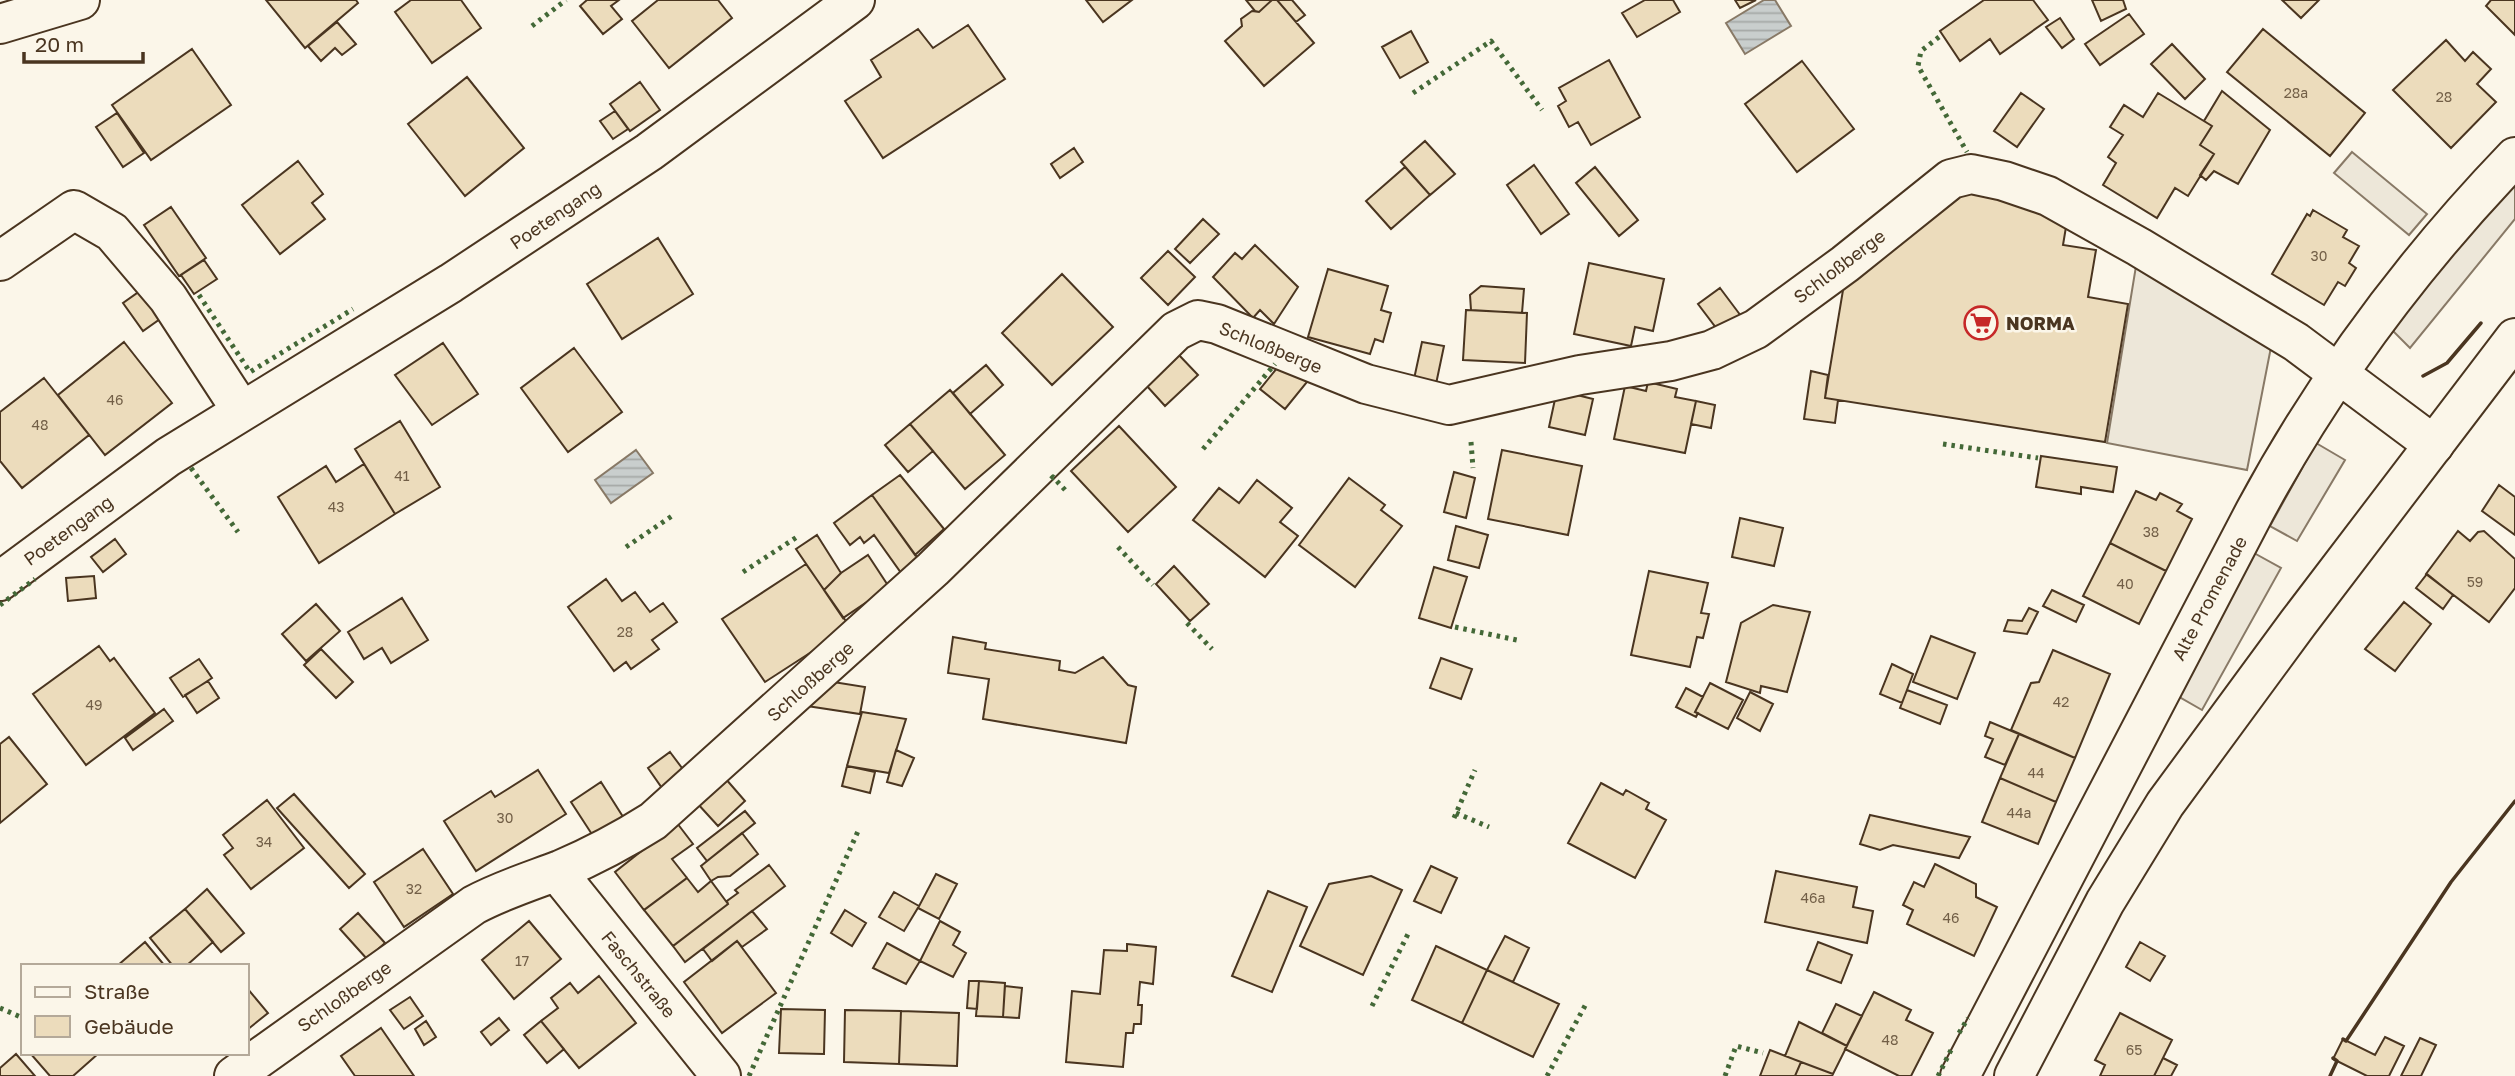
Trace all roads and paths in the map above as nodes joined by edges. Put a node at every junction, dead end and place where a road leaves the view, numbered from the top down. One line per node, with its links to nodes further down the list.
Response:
1 (80, 0): 3 (street)
2 (855, 0): 8 (street, Poetengang)
3 (0, 24)
4 (2515, 157): 7 (street, Alte Promenade)
5 (0, 261): 8 (street)
6 (2515, 338): 9 (street)
7 (2339, 373): 9 (street, Schloßberge); 11 (street, Schloßberge); 14 (street, Alte Promenade)
8 (242, 410): 10 (street, Poetengang)
9 (2434, 445): 15 (street)
10 (0, 580)
11 (560, 870): 12 (street, Schloßberge); 13 (street, Faschstraße)
12 (234, 1076)
13 (721, 1076)
14 (1960, 1076)
15 (2014, 1076)

